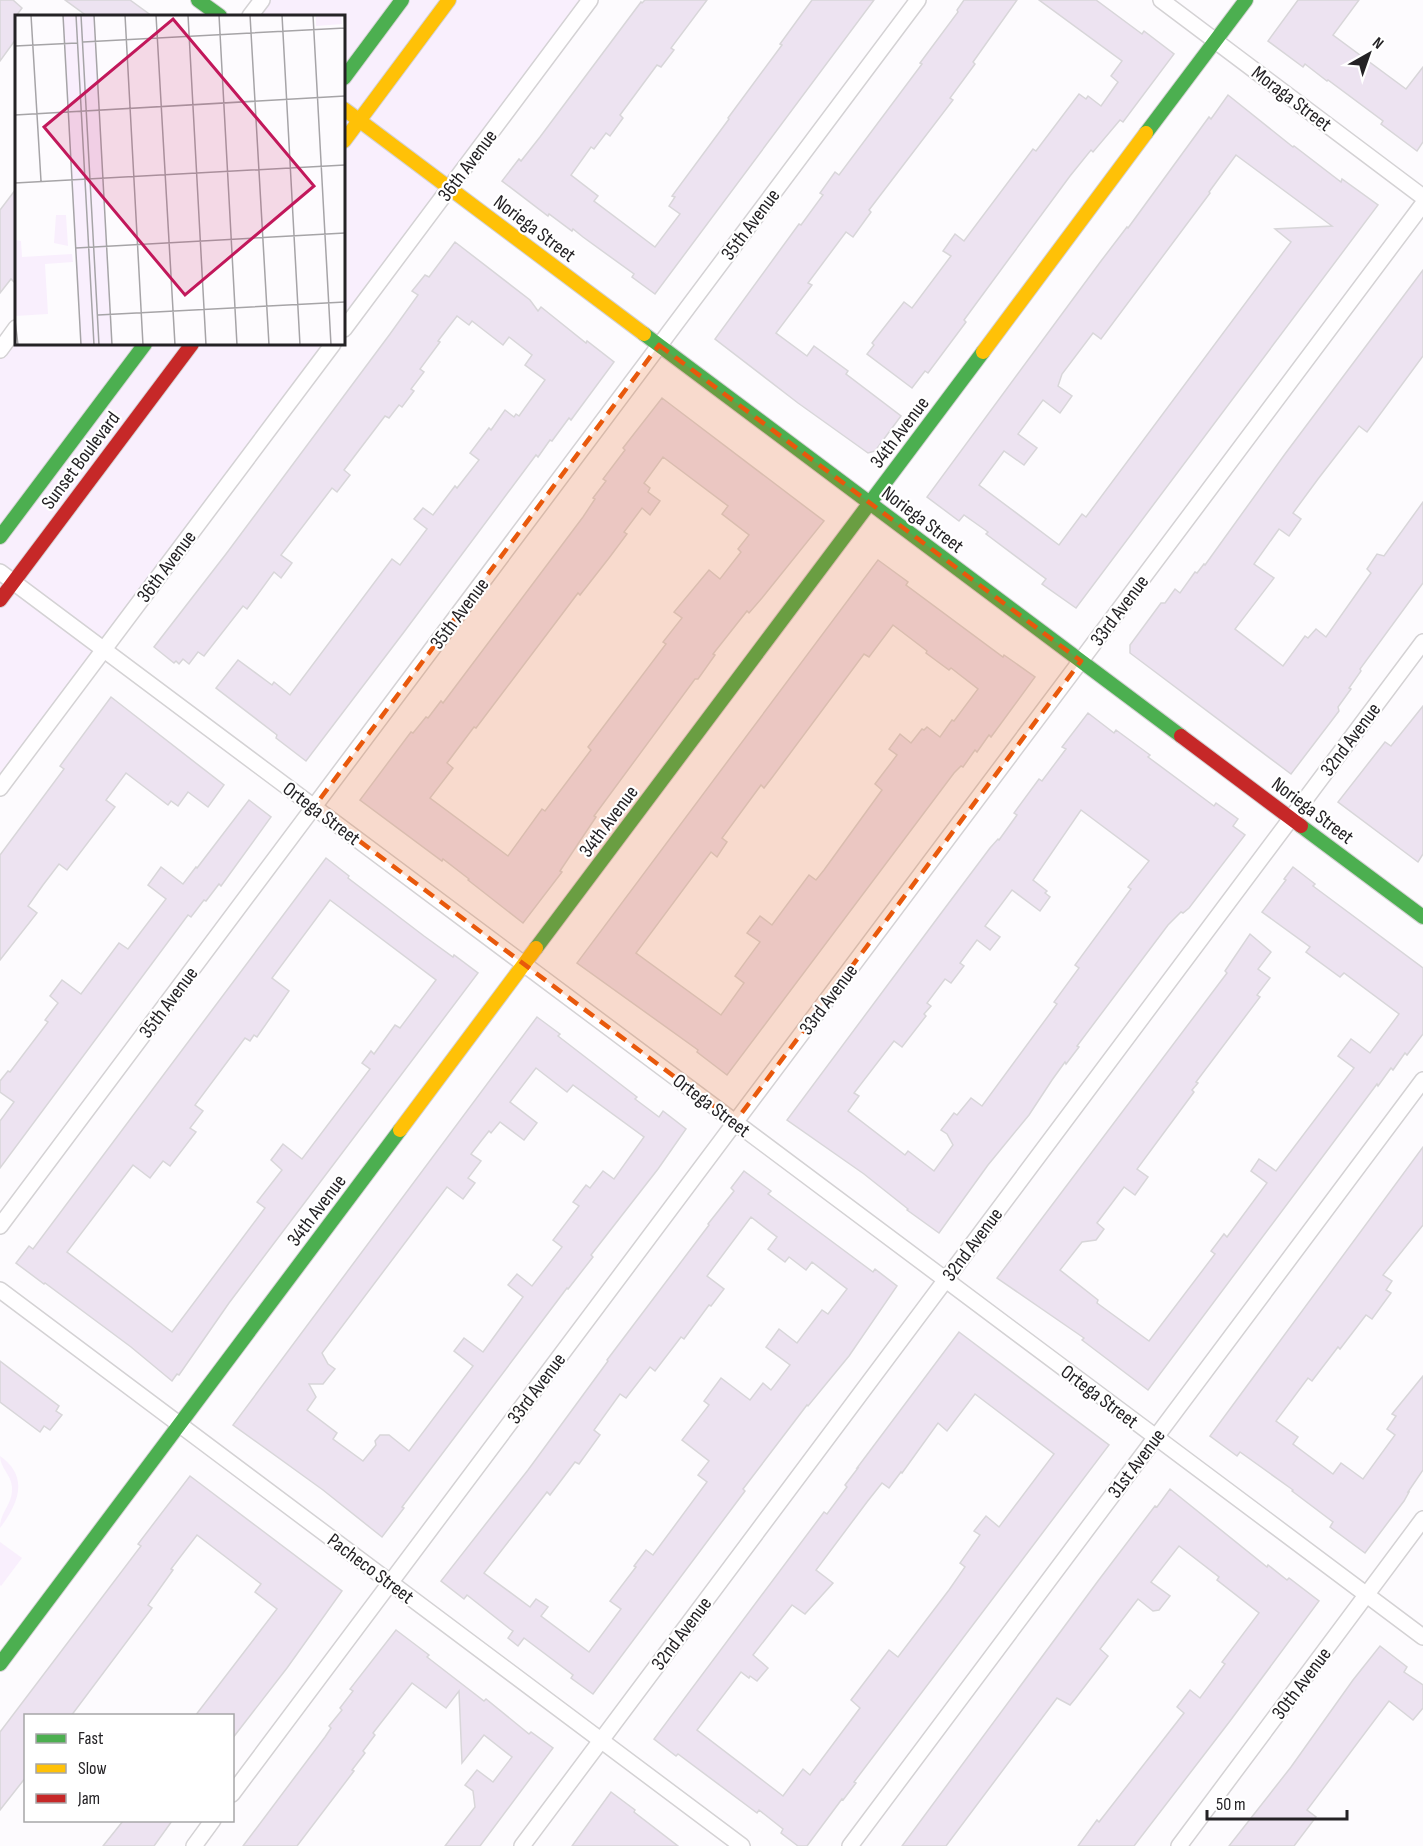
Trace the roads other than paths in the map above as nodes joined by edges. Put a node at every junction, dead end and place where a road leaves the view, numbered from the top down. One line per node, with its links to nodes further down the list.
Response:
1 (198, 0): 9 (street)
2 (262, 0): 10 (street)
3 (402, 0): 12 (street)
4 (449, 0): 14 (street)
5 (590, 0): 16 (street, 36th Avenue)
6 (918, 0): 24 (street, 35th Avenue)
7 (1161, 0): 11 (street, Moraga Street)
8 (1246, 0): 11 (street, 34th Avenue)
9 (219, 15)
10 (251, 15)
11 (1216, 41): 17 (street, Moraga Street); 26 (street, 34th Avenue)
12 (345, 77)
13 (345, 110): 14 (street, Noriega Street)
14 (359, 120): 15 (street); 16 (street, Noriega Street)
15 (345, 140)
16 (449, 188): 19 (street, 36th Avenue); 24 (street, Noriega Street)
17 (1423, 197)
18 (1423, 204): 33 (street, 33rd Avenue)
19 (345, 328)
20 (15, 329): 25 (street)
21 (144, 345): 27 (street, Sunset Boulevard)
22 (191, 345): 29 (street, Sunset Boulevard)
23 (332, 345): 32 (street, 36th Avenue)
24 (659, 345): 26 (street, Noriega Street); 35 (street, 35th Avenue)
25 (0, 350)
26 (870, 504): 33 (street, Noriega Street); 38 (street, 34th Avenue)
27 (0, 537)
28 (0, 572): 29 (street, Ortega Street)
29 (14, 582): 30 (street, Sunset Boulevard); 32 (street, Ortega Street)
30 (0, 600)
31 (1423, 642): 36 (street, 32nd Avenue)
32 (104, 650): 34 (street, 36th Avenue); 35 (street, Ortega Street)
33 (1081, 661): 36 (street, Noriega Street); 40 (street, 33rd Avenue)
34 (0, 788)
35 (314, 807): 38 (street, Ortega Street); 41 (street, 35th Avenue)
36 (1291, 818): 37 (street, Noriega Street); 42 (street, 32nd Avenue)
37 (1423, 917)
38 (524, 964): 40 (street, Ortega Street); 44 (street, 34th Avenue)
39 (1423, 1080): 45 (street, 31st Avenue)
40 (735, 1122): 42 (street, Ortega Street); 47 (street, 33rd Avenue)
41 (0, 1227)
42 (945, 1280): 45 (street, Ortega Street); 51 (street, 32nd Avenue)
43 (0, 1290): 44 (street, Pacheco Street)
44 (180, 1425): 47 (street, Pacheco Street); 50 (street, 34th Avenue)
45 (1156, 1437): 48 (street, Ortega Street); 57 (street, 31st Avenue)
46 (1423, 1520): 48 (street, 30th Avenue)
47 (390, 1583): 51 (street, Pacheco Street); 52 (street, 33rd Avenue)
48 (1366, 1595): 49 (street, Ortega Street); 58 (street, 30th Avenue)
49 (1423, 1637)
50 (0, 1664)
51 (601, 1740): 55 (street, 32nd Avenue); 56 (street, Pacheco Street)
52 (234, 1791)
53 (212, 1822): 54 (street)
54 (194, 1846)
55 (522, 1846)
56 (742, 1846)
57 (850, 1846)
58 (1179, 1846)

